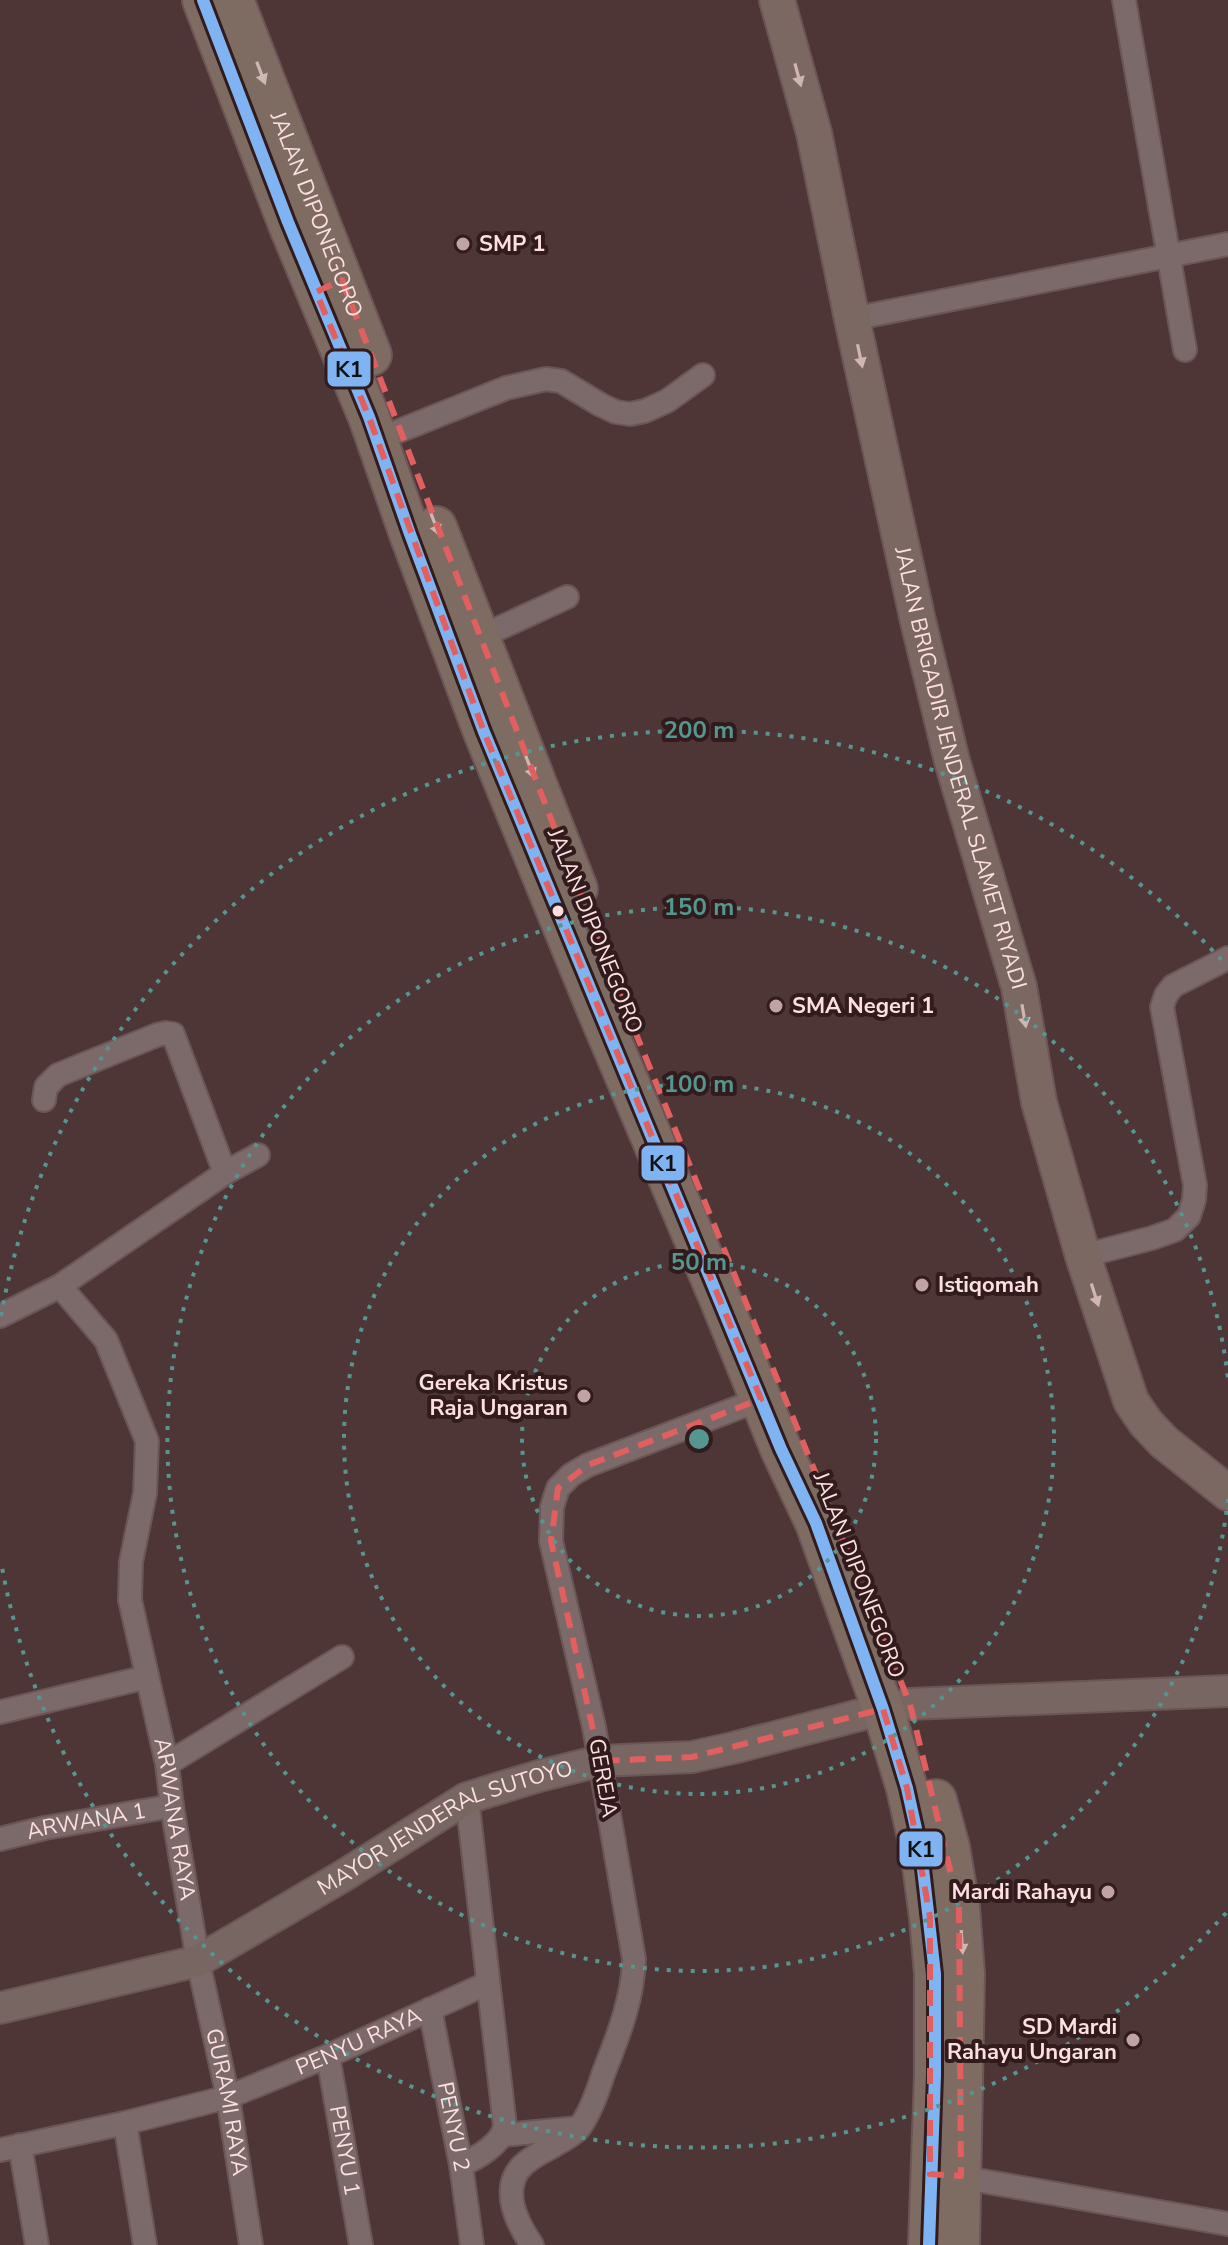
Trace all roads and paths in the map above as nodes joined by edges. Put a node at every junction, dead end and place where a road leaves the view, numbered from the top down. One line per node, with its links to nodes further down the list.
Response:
1 (203, 0): 7 (highway, JALAN DIPONEGORO)
2 (233, 0): 7 (highway, JALAN DIPONEGORO, one-way to 7)
3 (777, 0): 8 (main road, JALAN BRIGADIR JENDERAL SLAMET RIYADI, one-way to 8)
4 (1124, 0): 6 (street)
5 (1228, 244): 6 (street)
6 (1169, 255): 8 (street); 9 (street)
7 (329, 286): 11 (highway, JALAN DIPONEGORO); 14 (highway, JALAN DIPONEGORO)
8 (852, 319): 20 (main road, JALAN BRIGADIR JENDERAL SLAMET RIYADI, one-way to 20)
9 (1185, 350)
10 (703, 375): 11 (street)
11 (399, 431): 13 (highway, JALAN DIPONEGORO, one-way to 13)
12 (567, 597): 13 (street)
13 (480, 637): 14 (highway, JALAN DIPONEGORO, one-way to 14)
14 (592, 963): 16 (highway, JALAN DIPONEGORO)
15 (1226, 965): 20 (street)
16 (648, 1099): 23 (highway, JALAN DIPONEGORO); 28 (highway, JALAN DIPONEGORO)
17 (44, 1100): 19 (street)
18 (258, 1155): 19 (street)
19 (225, 1173): 21 (street)
20 (1083, 1256): 24 (main road, JALAN BRIGADIR JENDERAL SLAMET RIYADI, one-way to 24)
21 (60, 1286): 22 (street); 26 (street, ARWANA RAYA)
22 (0, 1316)
23 (761, 1399): 28 (highway, JALAN DIPONEGORO); 30 (street, GEREJA)
24 (1228, 1493)
25 (342, 1657): 31 (street)
26 (147, 1677): 29 (street); 31 (street, ARWANA RAYA)
27 (1228, 1691): 28 (street, MAYOR JENDERAL SUTOYO)
28 (897, 1706): 30 (street, MAYOR JENDERAL SUTOYO); 46 (highway, JALAN DIPONEGORO)
29 (0, 1712)
30 (600, 1761): 32 (street, MAYOR JENDERAL SUTOYO); 42 (street, GEREJA)
31 (167, 1764): 33 (street, ARWANA RAYA)
32 (467, 1798): 35 (street, MAYOR JENDERAL SUTOYO); 36 (street)
33 (172, 1806): 34 (street, ARWANA 1); 35 (street, ARWANA RAYA)
34 (0, 1839)
35 (198, 1961): 37 (street, MAYOR JENDERAL SUTOYO); 40 (street, GURAMI RAYA)
36 (488, 1983): 38 (street, PENYU RAYA); 43 (street)
37 (0, 2008)
38 (430, 2009): 39 (street, PENYU RAYA); 45 (street, PENYU 2)
39 (328, 2056): 40 (street, PENYU RAYA); 51 (street, PENYU 1)
40 (228, 2097): 41 (street, PENYU RAYA); 50 (street, GURAMI RAYA)
41 (125, 2123): 44 (street, PENYU RAYA); 49 (street)
42 (580, 2128): 43 (street); 53 (street)
43 (503, 2135): 45 (street)
44 (10, 2147): 48 (street)
45 (461, 2165): 52 (street, PENYU 2)
46 (946, 2175): 47 (street); 54 (highway, JALAN DIPONEGORO); 55 (highway, JALAN DIPONEGORO)
47 (1228, 2224)
48 (37, 2245)
49 (145, 2245)
50 (251, 2245)
51 (361, 2245)
52 (472, 2245)
53 (532, 2245)
54 (929, 2245)
55 (959, 2245)

